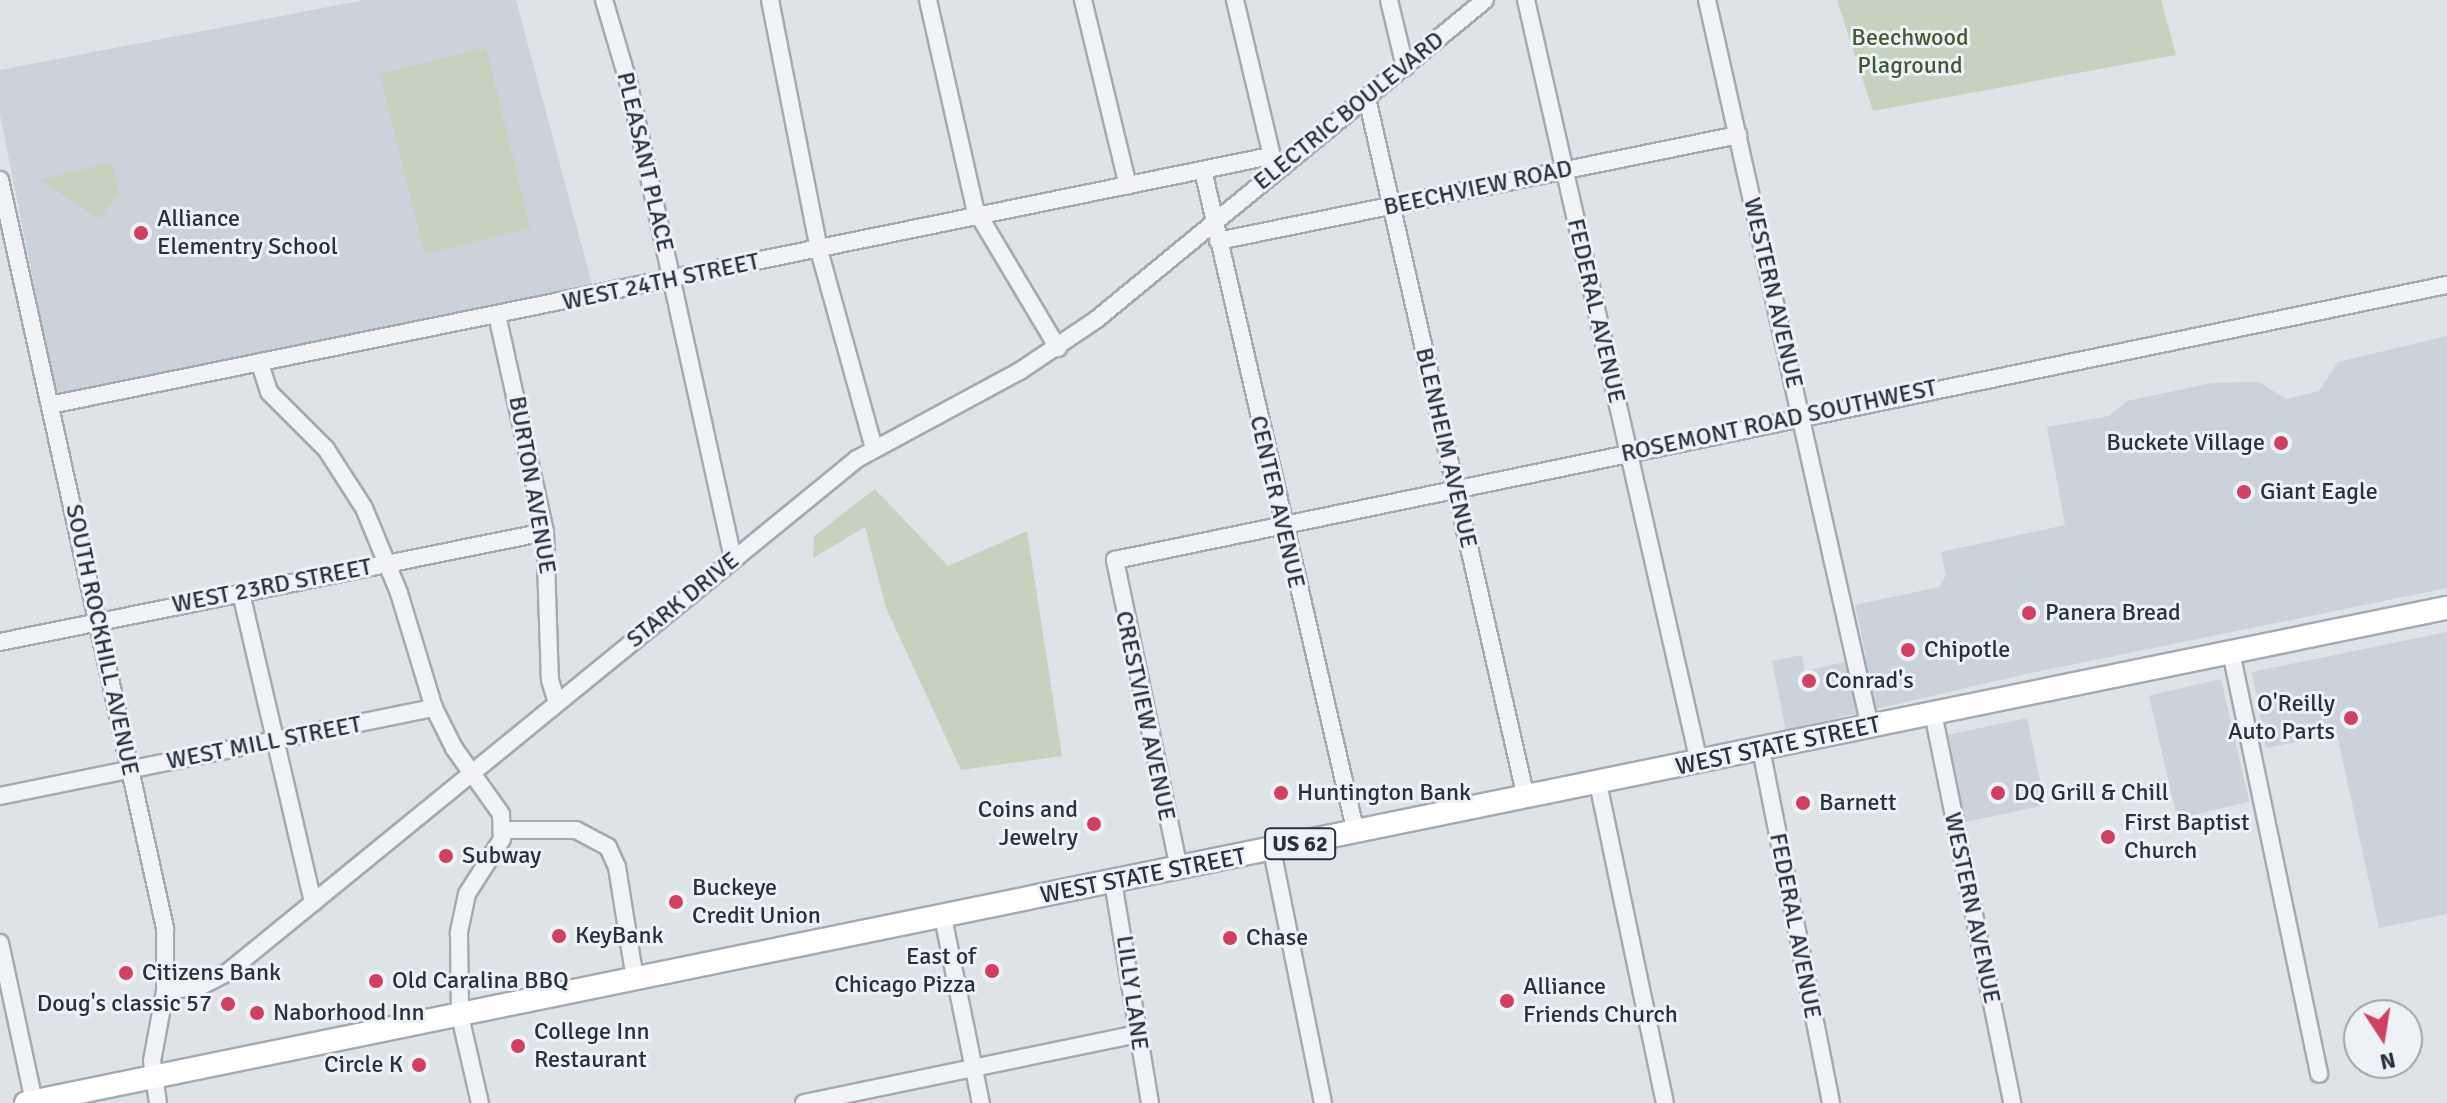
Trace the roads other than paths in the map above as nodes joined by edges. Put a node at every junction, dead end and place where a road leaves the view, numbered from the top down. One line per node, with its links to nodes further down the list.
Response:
1 (604, 0): 25 (street, PLEASANT PLACE)
2 (770, 0): 22 (street)
3 (928, 0): 19 (street)
4 (1083, 0): 17 (street)
5 (1235, 0): 13 (street)
6 (1389, 0): 10 (street)
7 (1485, 0): 10 (street, ELECTRIC BOULEVARD)
8 (1526, 0): 15 (street, FEDERAL AVENUE)
9 (1707, 0): 12 (street, WESTERN AVENUE)
10 (1405, 67): 11 (street, ELECTRIC BOULEVARD)
11 (1367, 98): 13 (street, ELECTRIC BOULEVARD); 18 (street, BLENHEIM AVENUE)
12 (1738, 135): 15 (street, BEECHVIEW ROAD); 31 (street, WESTERN AVENUE)
13 (1274, 163): 14 (street, WEST 24TH STREET); 20 (street, ELECTRIC BOULEVARD)
14 (1203, 170): 17 (street, WEST 24TH STREET); 20 (street, CENTER AVENUE)
15 (1565, 170): 18 (street, BEECHVIEW ROAD); 33 (street, FEDERAL AVENUE)
16 (0, 180): 24 (street, SOUTH ROCKHILL AVENUE)
17 (1128, 186): 19 (street, WEST 24TH STREET)
18 (1392, 206): 21 (street, BEECHVIEW ROAD); 34 (street, BLENHEIM AVENUE)
19 (978, 218): 22 (street, WEST 24TH STREET); 28 (street)
20 (1214, 223): 21 (street, CENTER AVENUE); 28 (street, STARK DRIVE)
21 (1218, 241): 35 (street, CENTER AVENUE)
22 (819, 250): 25 (street, WEST 24TH STREET); 32 (street)
23 (0, 255): 24 (street)
24 (18, 258): 30 (street, SOUTH ROCKHILL AVENUE)
25 (671, 280): 27 (street, WEST 24TH STREET); 37 (street, PLEASANT PLACE)
26 (2447, 285): 31 (street, ROSEMONT ROAD SOUTHWEST)
27 (497, 315): 29 (street, WEST 24TH STREET); 36 (street, BURTON AVENUE)
28 (1058, 348): 32 (street, STARK DRIVE)
29 (260, 364): 30 (street, WEST 24TH STREET); 39 (street)
30 (50, 405): 42 (street, SOUTH ROCKHILL AVENUE)
31 (1801, 417): 33 (street, ROSEMONT ROAD SOUTHWEST); 48 (street, WESTERN AVENUE)
32 (874, 448): 37 (street, STARK DRIVE)
33 (1628, 453): 34 (street, ROSEMONT ROAD SOUTHWEST); 51 (street, FEDERAL AVENUE)
34 (1456, 489): 35 (street, ROSEMONT ROAD SOUTHWEST); 56 (street, BLENHEIM AVENUE)
35 (1282, 525): 38 (street, ROSEMONT ROAD SOUTHWEST); 58 (street, CENTER AVENUE)
36 (545, 532): 39 (street, WEST 23RD STREET); 45 (street, BURTON AVENUE)
37 (733, 559): 45 (street, STARK DRIVE)
38 (1113, 562): 60 (street, CRESTVIEW AVENUE)
39 (389, 563): 40 (street, WEST 23RD STREET); 46 (street)
40 (241, 593): 42 (street, WEST 23RD STREET); 49 (street)
41 (2447, 608): 44 (highway, WEST STATE STREET / US 62)
42 (98, 622): 43 (street, WEST 23RD STREET); 52 (street, SOUTH ROCKHILL AVENUE)
43 (0, 642)
44 (2231, 652): 47 (highway, WEST STATE STREET / US 62); 70 (street)
45 (557, 703): 53 (street, STARK DRIVE)
46 (434, 708): 49 (street, WEST MILL STREET); 53 (street)
47 (1933, 713): 48 (highway, WEST STATE STREET / US 62); 81 (street, WESTERN AVENUE)
48 (1870, 727): 50 (highway, WEST STATE STREET / US 62)
49 (275, 741): 52 (street, WEST MILL STREET); 62 (street)
50 (1761, 749): 51 (highway, WEST STATE STREET / US 62); 80 (street, FEDERAL AVENUE)
51 (1699, 762): 54 (highway, WEST STATE STREET / US 62)
52 (130, 770): 55 (street, WEST MILL STREET); 66 (street, SOUTH ROCKHILL AVENUE)
53 (471, 773): 57 (street); 62 (street, STARK DRIVE)
54 (1598, 783): 56 (highway, WEST STATE STREET / US 62); 79 (street)
55 (0, 796)
56 (1526, 798): 58 (highway, WEST STATE STREET / US 62)
57 (503, 830): 65 (street); 67 (street)
58 (1356, 833): 59 (highway, WEST STATE STREET / US 62)
59 (1272, 850): 60 (highway, WEST STATE STREET / US 62); 78 (street)
60 (1179, 869): 61 (highway, WEST STATE STREET / US 62)
61 (1113, 882): 63 (highway, WEST STATE STREET / US 62); 68 (street, LILLY LANE)
62 (313, 903): 66 (street, STARK DRIVE)
63 (943, 917): 65 (highway, WEST STATE STREET / US 62); 69 (street)
64 (1, 949): 72 (street)
65 (635, 979): 67 (highway, WEST STATE STREET / US 62)
66 (165, 991): 71 (street, SOUTH ROCKHILL AVENUE)
67 (460, 1016): 71 (highway, WEST STATE STREET / US 62); 74 (street)
68 (1137, 1034): 69 (street); 77 (street, LILLY LANE)
69 (974, 1068): 75 (street); 76 (street)
70 (2319, 1074)
71 (153, 1077): 72 (highway, WEST STATE STREET / US 62); 73 (street, SOUTH ROCKHILL AVENUE)
72 (30, 1102)
73 (158, 1103)
74 (480, 1103)
75 (804, 1103)
76 (981, 1103)
77 (1150, 1103)
78 (1323, 1103)
79 (1665, 1103)
80 (1831, 1103)
81 (2012, 1103)

